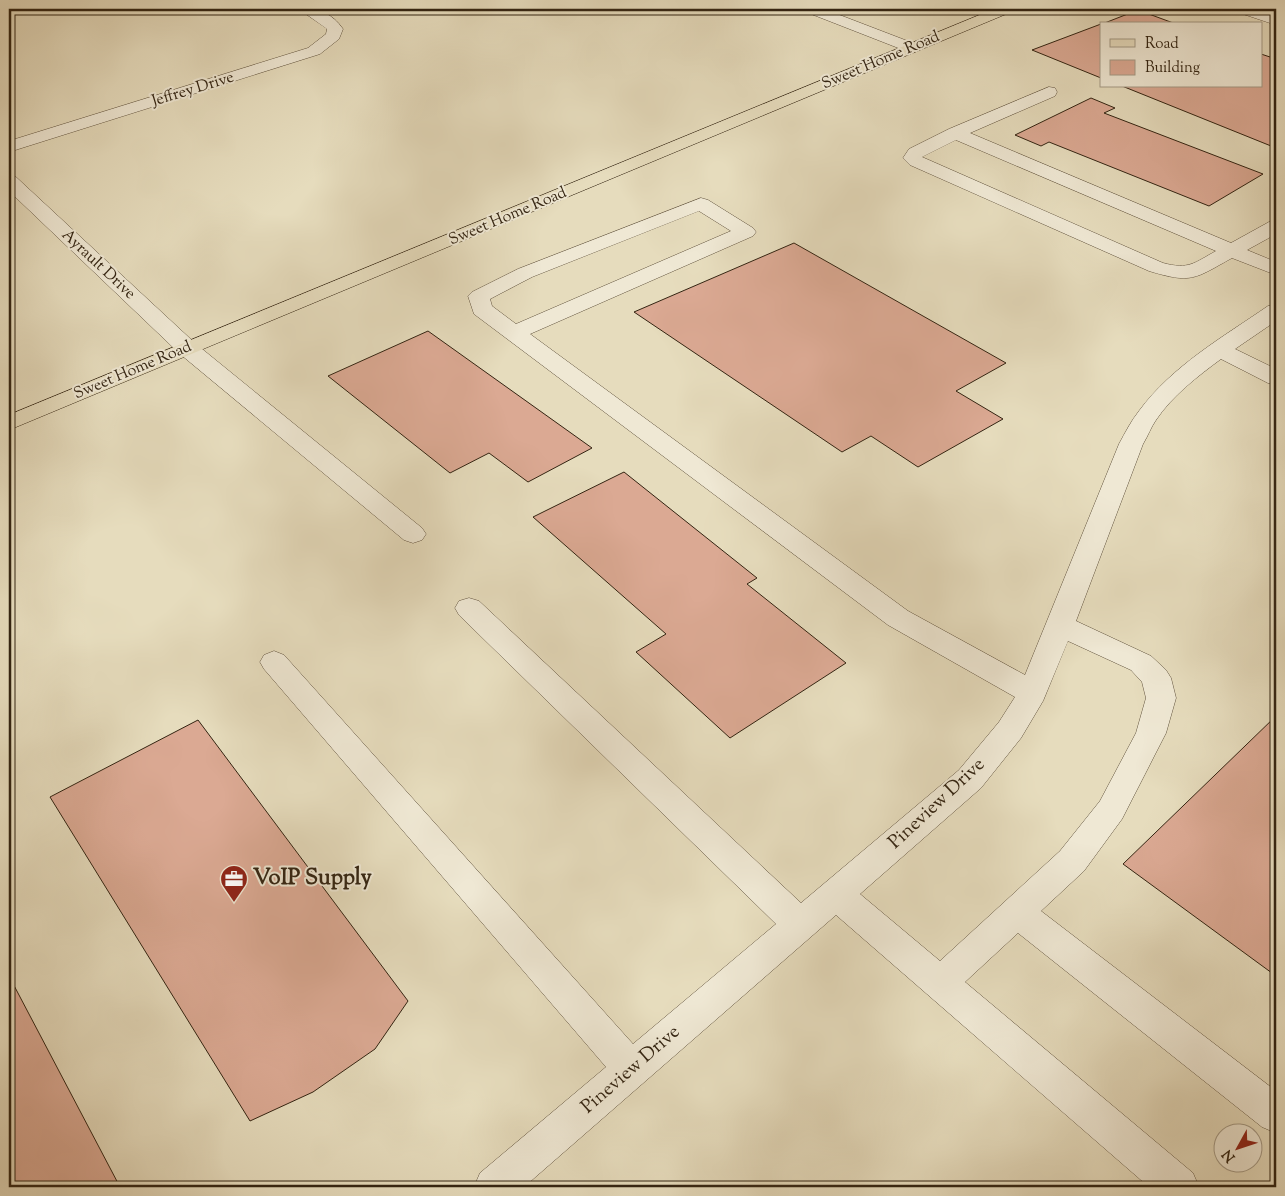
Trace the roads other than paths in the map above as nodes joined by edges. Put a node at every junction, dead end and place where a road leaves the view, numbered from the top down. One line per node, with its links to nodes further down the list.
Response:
1 (307, 9): 9 (street, Jeffrey Drive)
2 (811, 9): 6 (street)
3 (1006, 9): 6 (main road, Sweet Home Road)
4 (1242, 9): 5 (street)
5 (1276, 20)
6 (912, 48): 16 (main road, Sweet Home Road)
7 (1049, 92): 8 (street)
8 (955, 133): 12 (street); 12 (street)
9 (9, 147)
10 (9, 181): 16 (street, Ayrault Drive)
11 (1276, 226): 12 (street)
12 (1233, 251): 13 (street)
13 (1276, 269)
14 (1276, 311): 17 (street, Pineview Drive)
15 (514, 333): 15 (street); 24 (street)
16 (188, 349): 19 (main road, Sweet Home Road); 20 (street, Ayrault Drive)
17 (1220, 350): 18 (street); 22 (street, Pineview Drive)
18 (1276, 378)
19 (9, 423)
20 (413, 534)
21 (469, 608): 27 (street)
22 (1060, 625): 24 (street, Pineview Drive); 26 (street)
23 (274, 662): 29 (street)
24 (1033, 693): 25 (street, Pineview Drive)
25 (836, 894): 27 (street, Pineview Drive); 28 (street)
26 (1017, 912): 28 (street); 30 (street)
27 (801, 925): 29 (street, Pineview Drive)
28 (940, 983): 32 (street)
29 (632, 1070): 31 (street, Pineview Drive)
30 (1276, 1114)
31 (494, 1187)
32 (1179, 1187)

